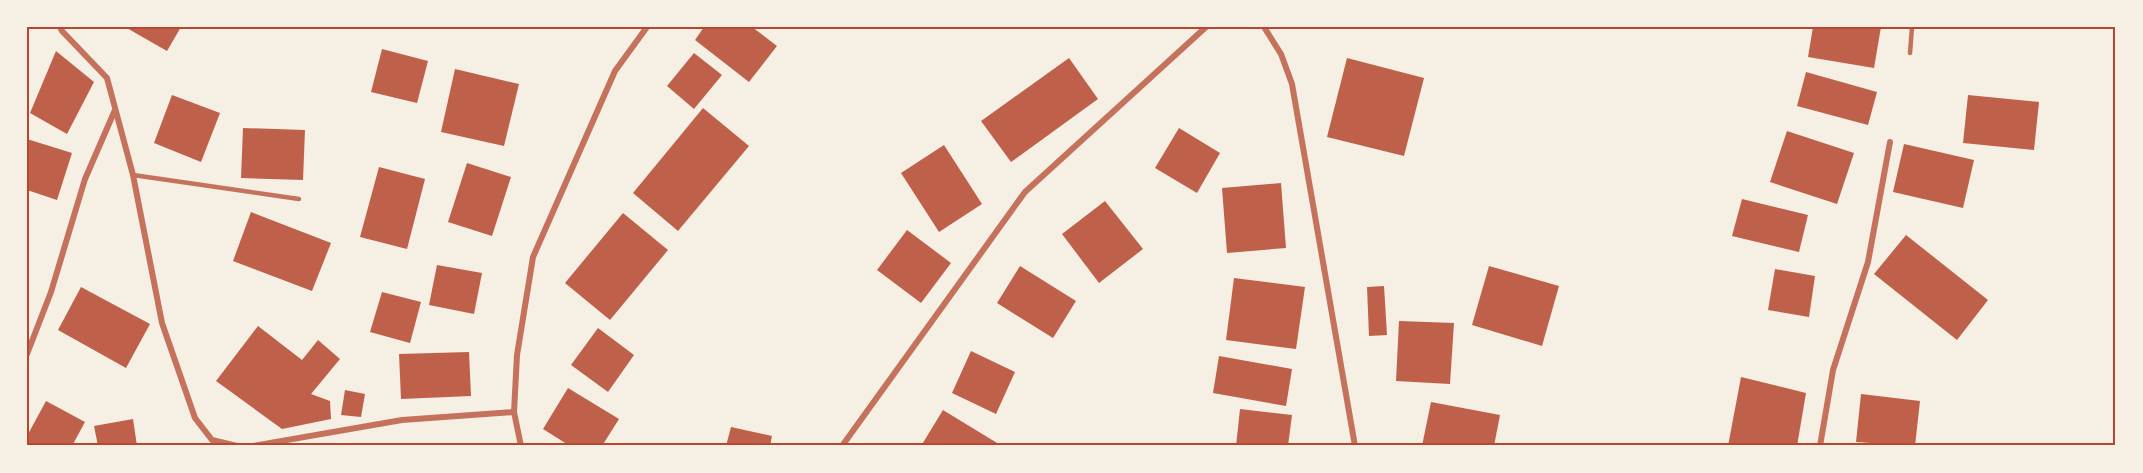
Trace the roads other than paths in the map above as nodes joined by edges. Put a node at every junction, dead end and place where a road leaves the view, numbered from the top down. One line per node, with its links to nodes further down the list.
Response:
1 (60, 27): 7 (street)
2 (647, 27): 12 (street)
3 (1206, 27): 16 (street)
4 (1264, 27): 17 (street)
5 (1912, 27): 6 (lane)
6 (1910, 53)
7 (115, 110): 9 (street); 11 (street)
8 (1890, 142): 18 (street)
9 (134, 175): 10 (lane); 13 (street)
10 (299, 199)
11 (27, 354)
12 (514, 412): 14 (street); 15 (street)
13 (237, 446)
14 (253, 446)
15 (521, 446)
16 (842, 446)
17 (1355, 446)
18 (1820, 446)

